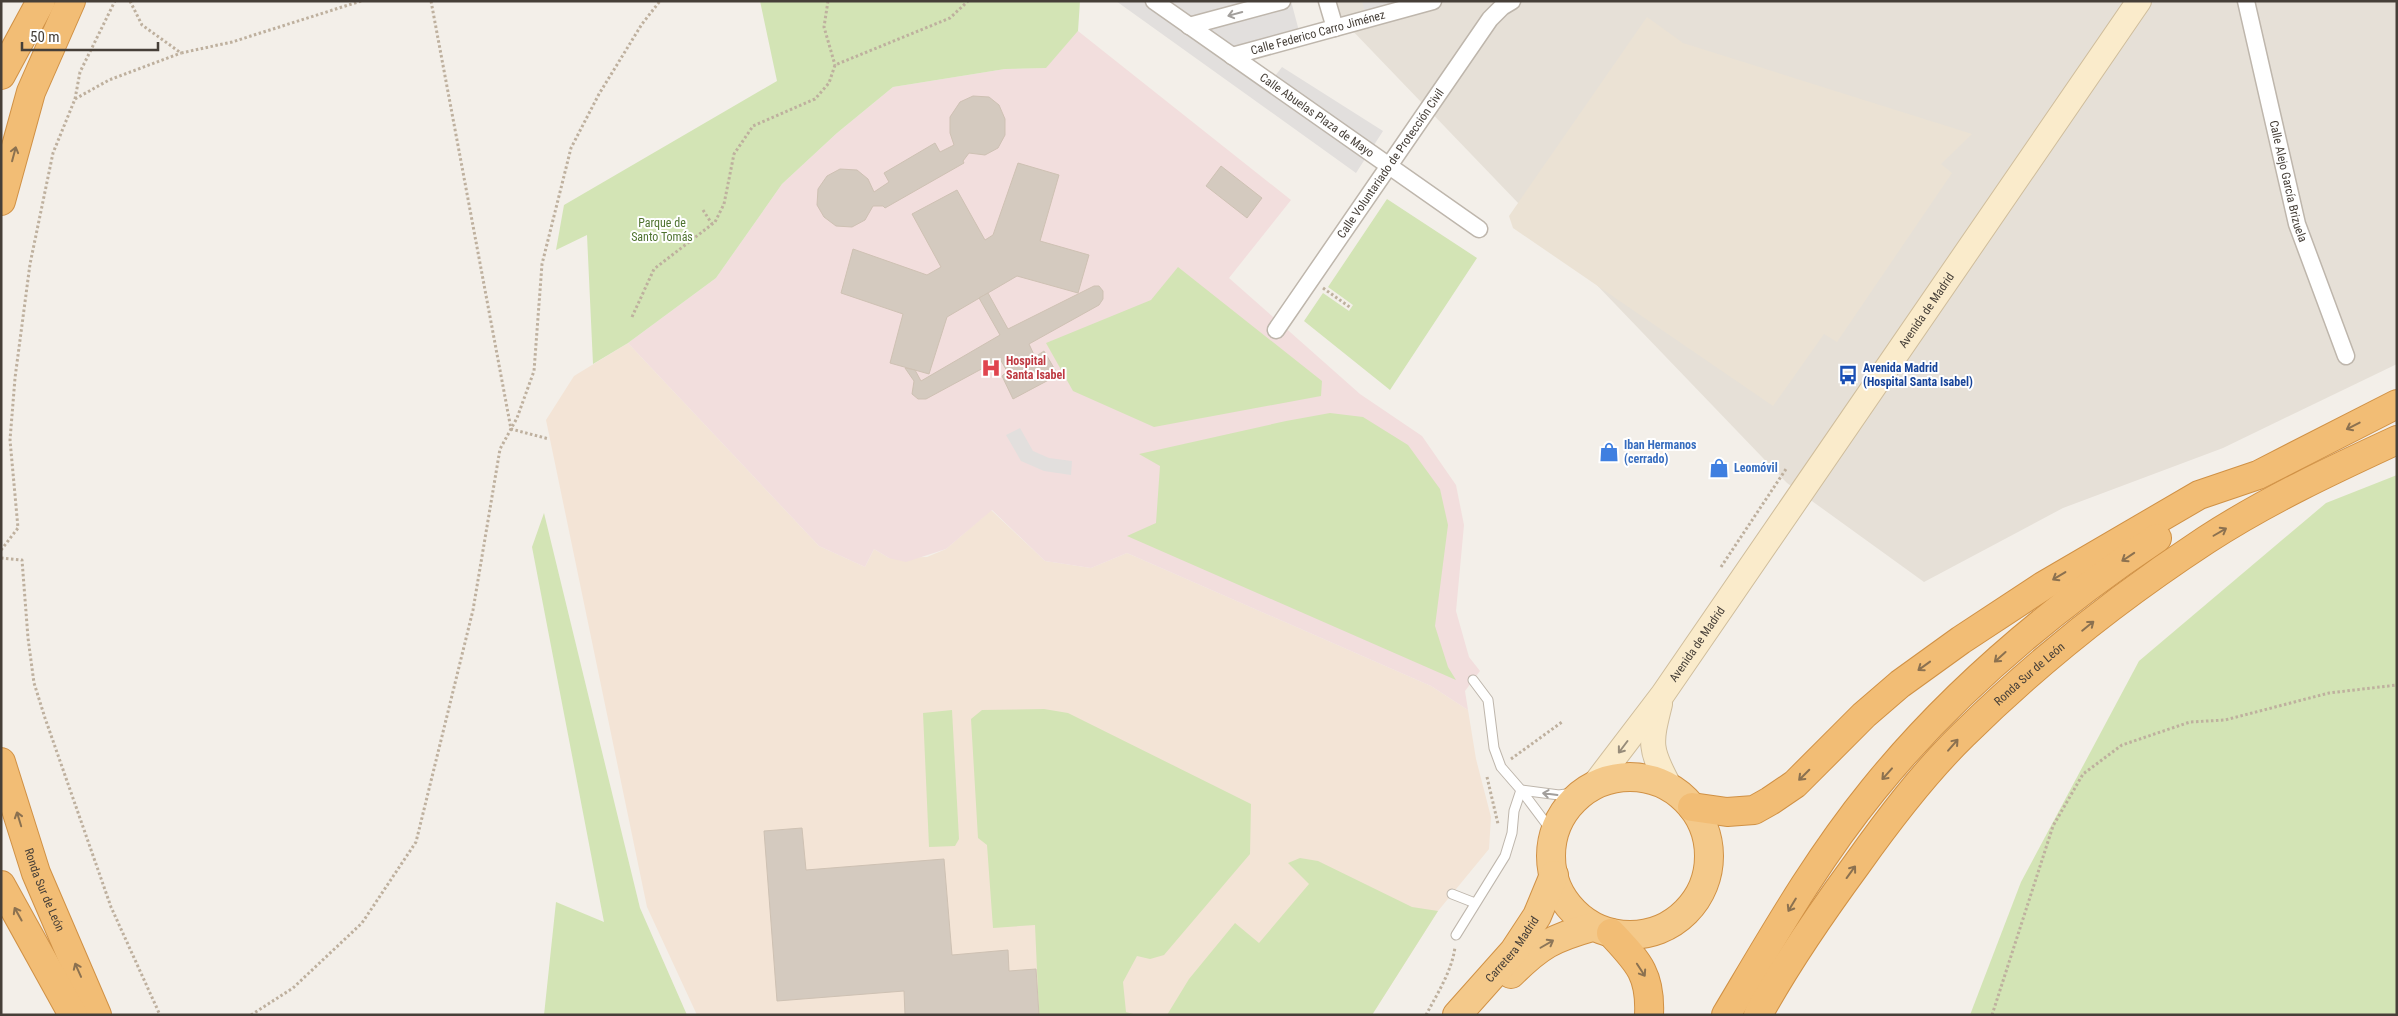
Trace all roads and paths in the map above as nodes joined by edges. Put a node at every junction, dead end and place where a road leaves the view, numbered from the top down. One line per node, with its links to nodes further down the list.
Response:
1 (41, 1): 22 (highway)
2 (71, 1): 25 (highway, one-way to 2)
3 (115, 1): 23 (path)
4 (130, 1): 19 (path)
5 (361, 1): 19 (path)
6 (431, 1): 35 (path)
7 (660, 1): 35 (path)
8 (828, 1): 21 (path)
9 (968, 1): 21 (path)
10 (1154, 1): 17 (street, Calle Abuelas Plaza de Mayo)
11 (1282, 1): 17 (street, one-way to 17)
12 (1328, 1): 18 (street)
13 (1433, 1): 18 (street, Calle Federico Carro Jiménez)
14 (1512, 1): 24 (street, Calle Voluntariado de Protección Civil)
15 (2139, 1): 45 (main road, Avenida de Madrid)
16 (2246, 1): 33 (street, Calle Alejo García Brizuela)
17 (1189, 26): 20 (street, Calle Abuelas Plaza de Mayo)
18 (1335, 28): 20 (street, Calle Federico Carro Jiménez)
19 (181, 53): 23 (path)
20 (1232, 56): 24 (street, Calle Abuelas Plaza de Mayo)
21 (835, 65): 27 (path)
22 (1, 74)
23 (75, 99): 40 (path)
24 (1389, 166): 28 (street, Calle Abuelas Plaza de Mayo); 29 (street, Calle Voluntariado de Protección Civil)
25 (1, 201)
26 (702, 210): 27 (path)
27 (712, 224): 31 (path)
28 (1479, 229)
29 (1311, 279): 30 (path); 32 (street, Calle Voluntariado de Protección Civil)
30 (1351, 308)
31 (632, 317)
32 (1276, 330)
33 (2346, 356)
34 (2397, 404): 39 (highway, one-way to 39)
35 (511, 429): 36 (path); 66 (path)
36 (550, 439)
37 (2397, 440): 59 (highway, Ronda Sur de León, one-way to 37)
38 (1786, 469): 42 (path)
39 (2258, 475): 53 (highway, one-way to 53); 71 (highway, one-way to 71)
40 (1, 550)
41 (1, 558): 65 (path)
42 (1721, 567)
43 (1473, 680): 52 (lane)
44 (2397, 685): 74 (path)
45 (1663, 694): 50 (main road, Avenida de Madrid, one-way to 50); 51 (main road, Avenida de Madrid)
46 (1562, 722): 47 (path)
47 (1508, 761)
48 (1, 762): 64 (highway, Ronda Sur de León, one-way to 48)
49 (1486, 777): 54 (path)
50 (1588, 787): 51 (highway); 52 (lane, one-way to 52); 55 (highway)
51 (1670, 787): 53 (highway)
52 (1521, 790): 55 (lane); 60 (lane)
53 (1692, 807): 61 (highway)
54 (1498, 828)
55 (1554, 834): 56 (highway)
56 (1554, 876): 61 (highway); 68 (highway, Carretera Madrid)
57 (1, 885): 63 (highway, one-way to 57)
58 (1452, 894): 60 (lane)
59 (1834, 895): 72 (highway, Ronda Sur de León); 73 (highway)
60 (1474, 903): 62 (lane)
61 (1602, 930): 69 (highway, Carretera Madrid, one-way to 61); 70 (highway, one-way to 70)
62 (1456, 935): 67 (path)
63 (73, 1015)
64 (98, 1015)
65 (160, 1015)
66 (250, 1015)
67 (1426, 1015)
68 (1457, 1015)
69 (1476, 1015)
70 (1649, 1015)
71 (1726, 1015)
72 (1758, 1015)
73 (1776, 1015)
74 (1992, 1015)

